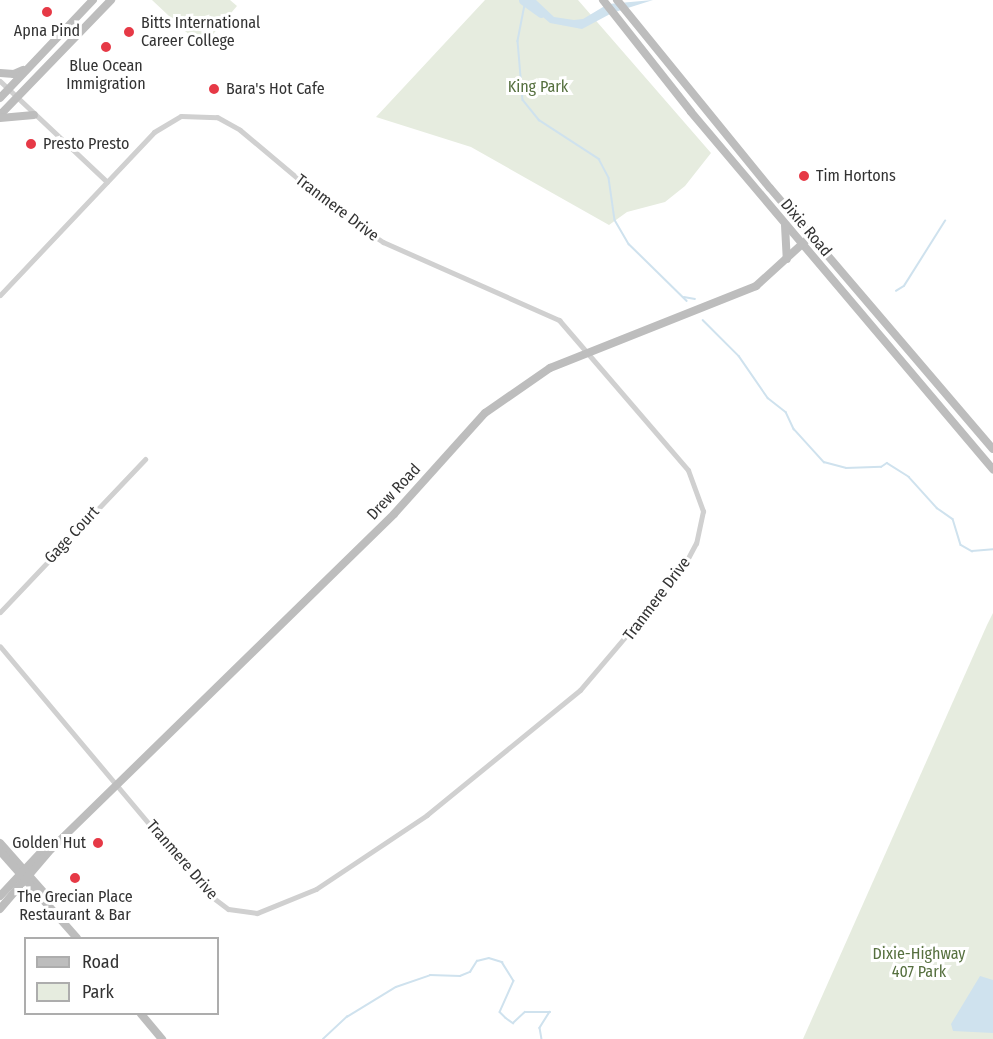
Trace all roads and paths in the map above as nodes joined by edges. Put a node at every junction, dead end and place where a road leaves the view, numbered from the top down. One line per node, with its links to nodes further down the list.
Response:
1 (93, 0): 5 (main road)
2 (111, 0): 10 (main road)
3 (603, 0): 14 (main road, Dixie Road)
4 (617, 0): 15 (main road, Dixie Road)
5 (30, 66): 6 (main road); 8 (main road)
6 (0, 73)
7 (0, 81): 8 (street)
8 (8, 90): 9 (main road); 10 (street)
9 (0, 98)
10 (16, 98): 11 (street); 12 (main road)
11 (34, 115): 12 (main road); 13 (street)
12 (0, 116)
13 (107, 182): 18 (street, Tranmere Drive); 19 (street, Tranmere Drive)
14 (784, 224): 16 (main road, Dixie Road); 17 (main road)
15 (812, 235): 16 (main road, Drew Road); 20 (main road, Dixie Road)
16 (802, 244): 17 (main road, Drew Road); 22 (main road, Dixie Road)
17 (787, 259): 19 (main road, Drew Road)
18 (0, 295)
19 (588, 352): 25 (main road, Drew Road); 25 (street, Tranmere Drive)
20 (993, 449)
21 (145, 459): 23 (street, Gage Court)
22 (993, 469)
23 (0, 612)
24 (0, 646): 25 (street, Tranmere Drive)
25 (117, 784): 28 (main road, Drew Road)
26 (0, 843): 28 (main road)
27 (0, 851): 28 (main road)
28 (25, 876): 29 (main road, Drew Road); 30 (main road, Drew Road); 31 (main road)
29 (0, 896)
30 (0, 909)
31 (75, 937)
32 (142, 1015): 33 (main road)
33 (162, 1039)

